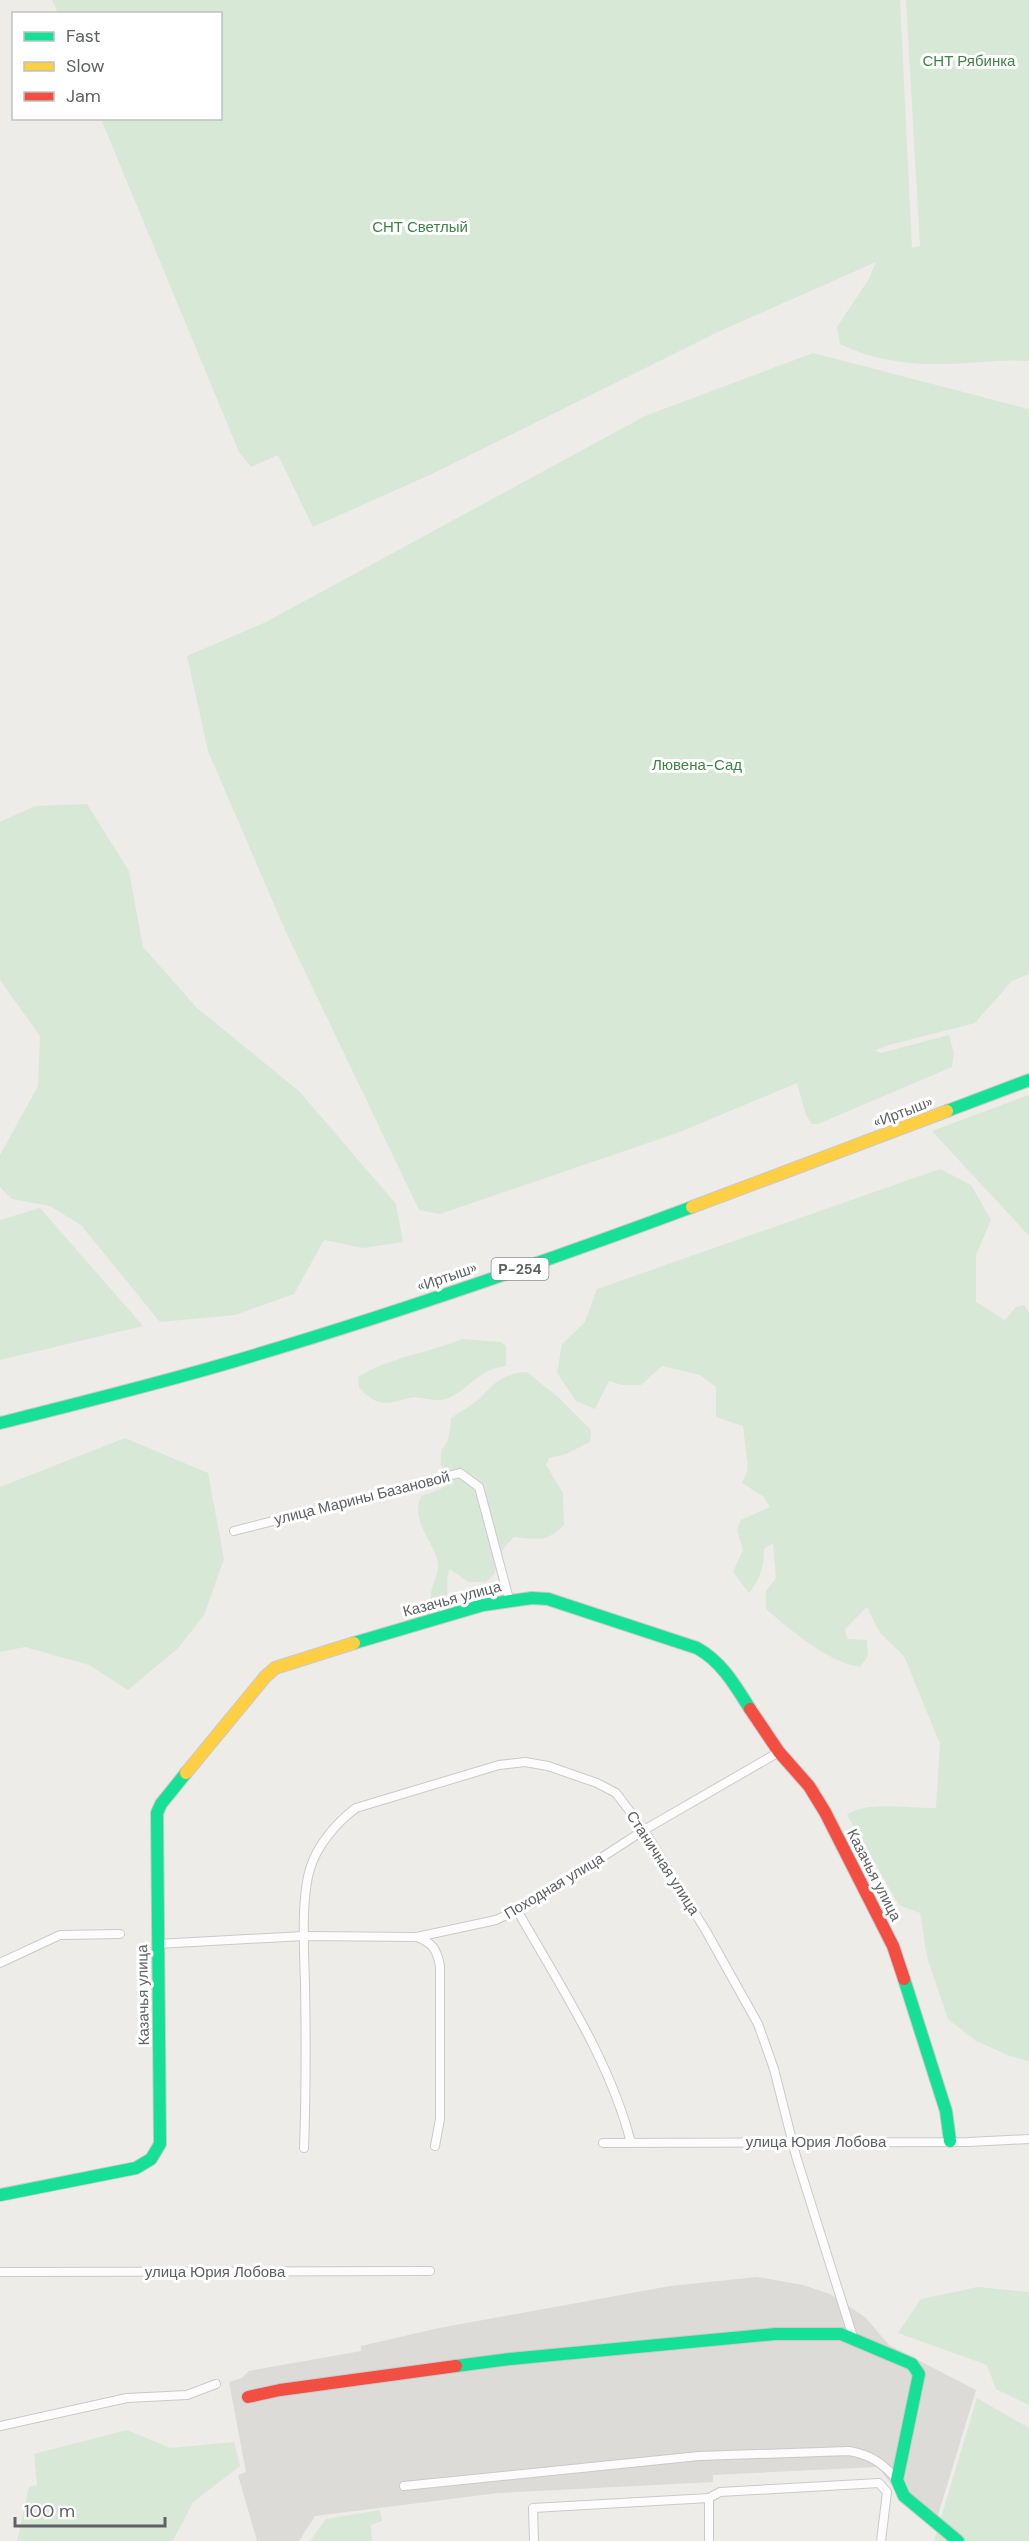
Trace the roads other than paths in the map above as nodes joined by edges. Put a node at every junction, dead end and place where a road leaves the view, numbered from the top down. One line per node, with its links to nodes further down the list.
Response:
1 (1029, 1080): 2 (main road, «Иртыш» / Р-254)
2 (0, 1423)
3 (234, 1531): 4 (street, улица Марины Базановой)
4 (509, 1599): 5 (main road, Казачья улица); 11 (main road, Казачья улица)
5 (779, 1752): 6 (street, Походная улица); 14 (main road, Казачья улица)
6 (644, 1830): 7 (street, Походная улица); 9 (street, Станичная улица); 15 (street, Станичная улица)
7 (517, 1910): 10 (street, Походная улица); 17 (street)
8 (120, 1934): 12 (street)
9 (304, 1936): 10 (street, Походная улица); 11 (street, Походная улица); 19 (street, Станичная улица)
10 (417, 1937): 18 (street)
11 (157, 1944): 20 (main road, Казачья улица)
12 (0, 1963)
13 (1029, 2139): 14 (street, улица Юрия Лобова)
14 (950, 2141): 15 (street, улица Юрия Лобова)
15 (792, 2142): 17 (street, улица Юрия Лобова); 23 (street, Станичная улица)
16 (603, 2143): 17 (street, улица Юрия Лобова)
17 (631, 2143)
18 (435, 2146)
19 (304, 2148)
20 (0, 2195)
21 (430, 2271): 22 (street, улица Юрия Лобова)
22 (0, 2272)
23 (853, 2337): 25 (main road); 27 (main road)
24 (216, 2384): 26 (street)
25 (248, 2397)
26 (0, 2426)
27 (897, 2480): 28 (street); 33 (main road)
28 (404, 2486)
29 (709, 2498): 30 (street); 31 (street); 32 (street)
30 (534, 2541)
31 (709, 2541)
32 (881, 2541)
33 (958, 2541)

